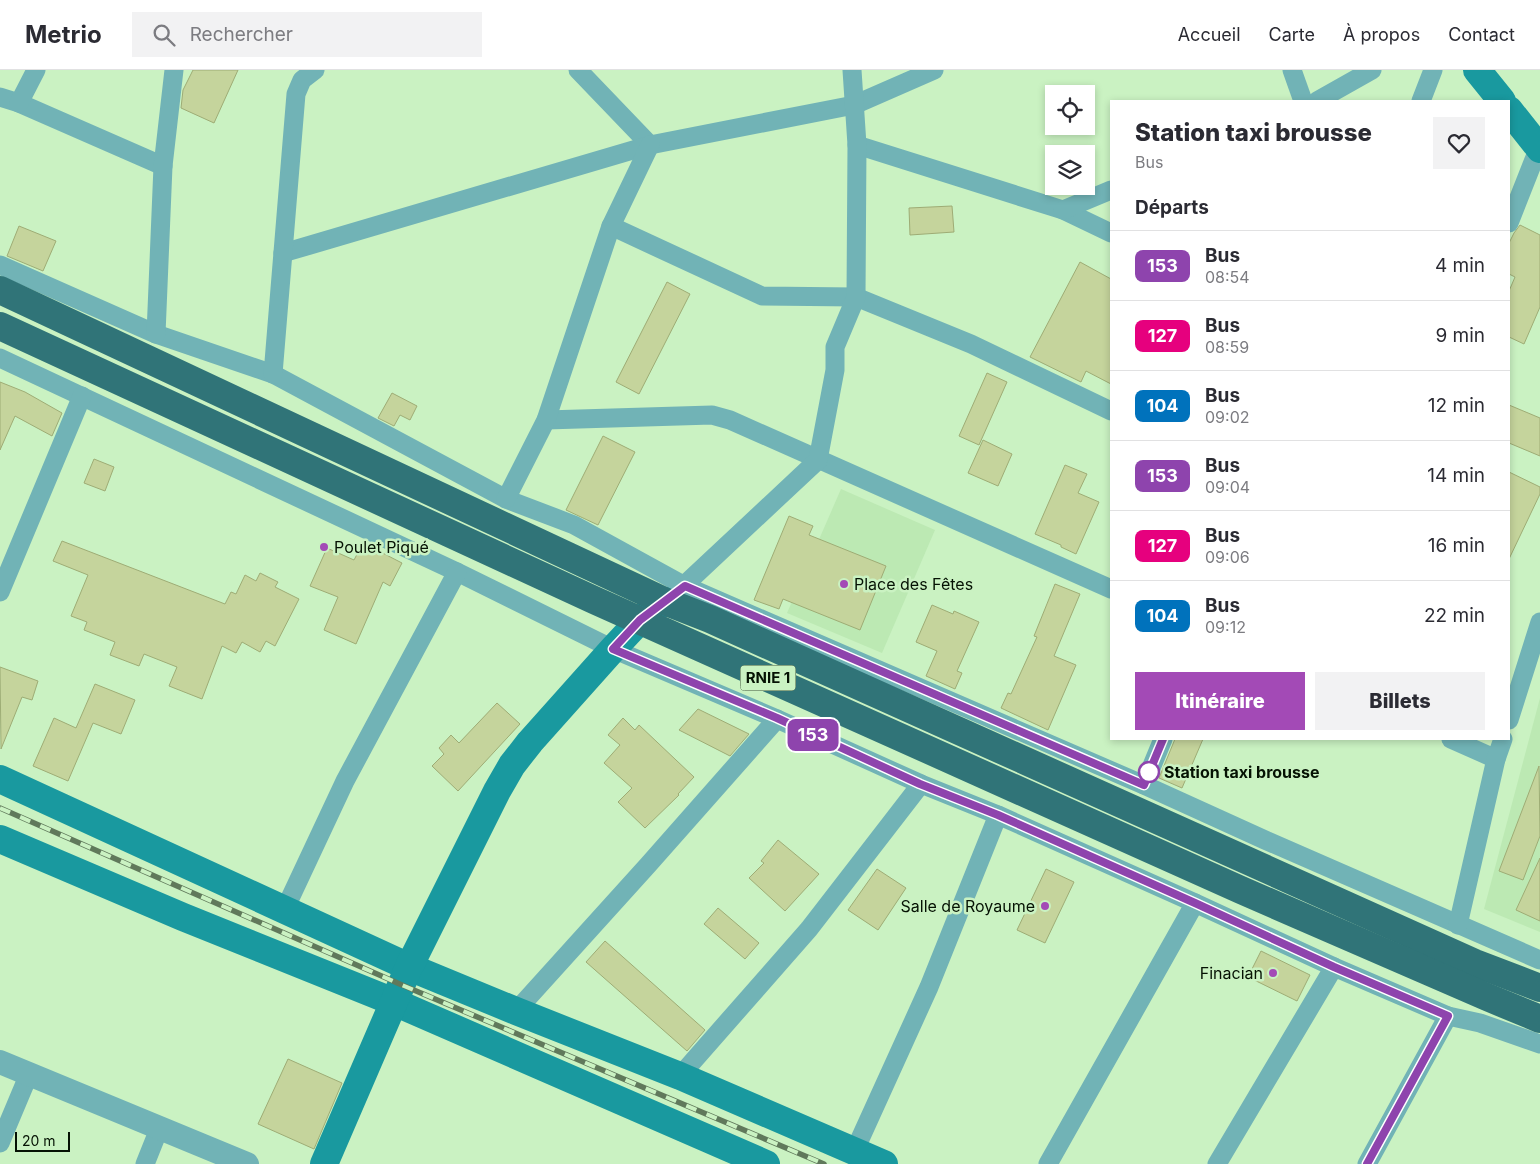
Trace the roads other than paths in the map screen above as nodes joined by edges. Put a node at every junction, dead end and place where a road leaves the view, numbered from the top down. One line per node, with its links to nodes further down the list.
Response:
1 (36, 70): 16 (street)
2 (174, 70): 22 (street)
3 (315, 70): 28 (street)
4 (578, 70): 19 (street)
5 (852, 70): 17 (street)
6 (934, 70): 17 (street)
7 (1292, 70): 12 (street)
8 (1372, 70): 13 (street)
9 (1433, 70): 14 (street)
10 (1477, 70): 15 (main road)
11 (0, 97): 16 (street)
12 (1303, 100)
13 (1319, 100)
14 (1421, 100)
15 (1501, 100)
16 (20, 103): 22 (street)
17 (854, 105): 19 (street); 20 (street)
18 (1510, 111): 21 (main road)
19 (650, 145): 26 (street); 28 (street)
20 (857, 145): 24 (street); 31 (street)
21 (1539, 148): 25 (street)
22 (162, 166): 33 (street)
23 (1110, 190): 24 (street)
24 (1063, 210): 27 (street)
25 (1510, 220)
26 (611, 226): 31 (street); 38 (street)
27 (1110, 233)
28 (283, 253): 35 (street)
29 (0, 265): 33 (street)
30 (0, 290): 45 (highway, RNIE 1)
31 (856, 297): 37 (street); 39 (street)
32 (0, 326): 46 (highway, RNIE 1)
33 (156, 334): 35 (street)
34 (0, 358): 36 (street)
35 (273, 374): 40 (street)
36 (82, 396): 41 (street); 42 (street)
37 (1110, 411)
38 (546, 420): 39 (street); 40 (street)
39 (818, 460): 43 (street); 45 (street)
40 (506, 499): 45 (street)
41 (6, 560): 44 (street)
42 (457, 572): 48 (street); 61 (street)
43 (1110, 589)
44 (0, 592)
45 (674, 594): 46 (main road); 57 (street); 66 (highway, RNIE 1)
46 (640, 620): 48 (main road); 70 (highway, RNIE 1)
47 (1540, 622): 49 (street)
48 (613, 649): 50 (street); 64 (main road)
49 (1510, 717)
50 (777, 718): 56 (street); 68 (street)
51 (1163, 740): 57 (street)
52 (1453, 740): 54 (street)
53 (1503, 740): 54 (street)
54 (1496, 759): 62 (street)
55 (0, 779): 61 (main road)
56 (920, 784): 58 (street); 74 (street)
57 (1144, 785): 62 (street)
58 (998, 815): 60 (street); 77 (street)
59 (0, 839): 67 (main road)
60 (1195, 903): 65 (street); 83 (street)
61 (285, 910): 64 (main road)
62 (1458, 925): 63 (street)
63 (1540, 960)
64 (410, 967): 67 (main road); 68 (main road)
65 (1334, 967): 69 (street); 84 (street)
66 (1540, 988)
67 (394, 1002): 80 (main road); 81 (main road)
68 (516, 1011): 74 (main road)
69 (1448, 1016): 71 (street); 85 (street)
70 (1540, 1019)
71 (1540, 1044)
72 (0, 1062): 73 (street)
73 (29, 1074): 75 (street); 76 (street)
74 (680, 1076): 77 (main road)
75 (160, 1128): 78 (street); 79 (street)
76 (0, 1143)
77 (854, 1150): 82 (main road)
78 (144, 1164)
79 (247, 1164)
80 (324, 1164)
81 (766, 1164)
82 (884, 1164)
83 (1048, 1164)
84 (1217, 1164)
85 (1367, 1164)

